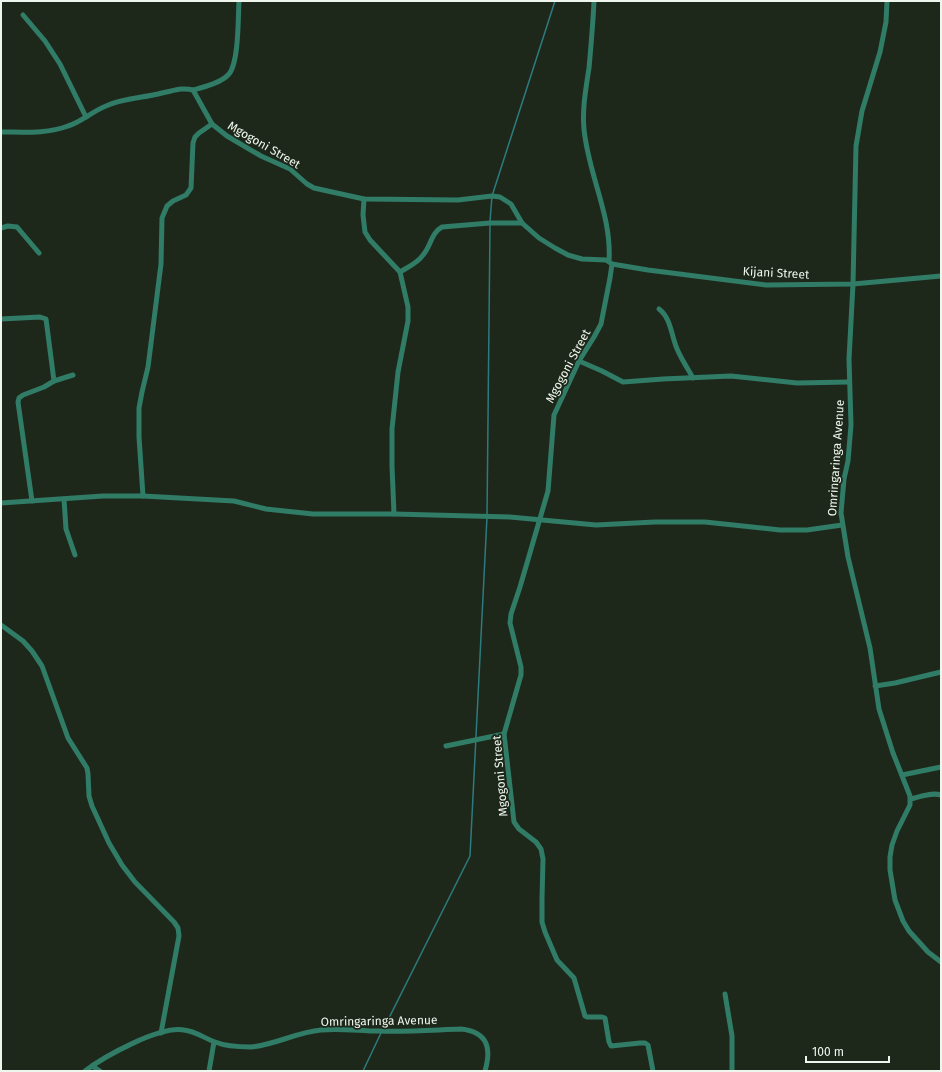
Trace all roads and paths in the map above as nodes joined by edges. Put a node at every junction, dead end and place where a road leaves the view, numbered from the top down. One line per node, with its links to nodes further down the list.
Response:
1 (239, 1): 5 (street)
2 (594, 1): 13 (street)
3 (887, 1): 16 (street, Omringaringa Avenue)
4 (23, 15): 6 (street)
5 (192, 90): 6 (street); 7 (street, Mgogoni Street)
6 (86, 117): 8 (street)
7 (212, 124): 9 (street, Mgogoni Street); 24 (street)
8 (1, 132)
9 (364, 198): 10 (street, Mgogoni Street); 14 (street)
10 (522, 223): 13 (street, Mgogoni Street); 14 (street)
11 (1, 228): 12 (street)
12 (39, 253)
13 (610, 262): 16 (street, Kijani Street); 19 (street, Mgogoni Street)
14 (400, 272): 28 (street)
15 (941, 276): 16 (street, Kijani Street)
16 (853, 284): 23 (street, Omringaringa Avenue)
17 (659, 309): 21 (street)
18 (1, 320): 22 (street)
19 (579, 361): 21 (street); 29 (street, Mgogoni Street)
20 (73, 375): 22 (street)
21 (693, 378): 23 (street)
22 (54, 381): 26 (street)
23 (849, 382): 30 (street, Omringaringa Avenue)
24 (143, 496): 25 (street); 28 (street)
25 (64, 499): 26 (street); 31 (street)
26 (32, 501): 27 (street)
27 (1, 503)
28 (394, 514): 29 (street)
29 (540, 520): 30 (street); 35 (street, Mgogoni Street)
30 (842, 525): 34 (street, Omringaringa Avenue)
31 (75, 555)
32 (1, 625): 43 (street)
33 (941, 672): 34 (street)
34 (875, 686): 38 (street, Omringaringa Avenue)
35 (504, 734): 36 (street); 50 (street, Mgogoni Street)
36 (446, 746)
37 (941, 767): 38 (street)
38 (902, 775): 40 (street, Omringaringa Avenue)
39 (941, 795): 40 (street)
40 (911, 799): 41 (street)
41 (941, 962)
42 (725, 994): 51 (street)
43 (161, 1033): 44 (street, Omringaringa Avenue); 45 (street, Omringaringa Avenue)
44 (214, 1042): 48 (street); 49 (street, Omringaringa Avenue)
45 (92, 1066): 46 (street, Omringaringa Avenue); 47 (street)
46 (85, 1071)
47 (100, 1071)
48 (209, 1071)
49 (485, 1071)
50 (653, 1071)
51 (732, 1071)

